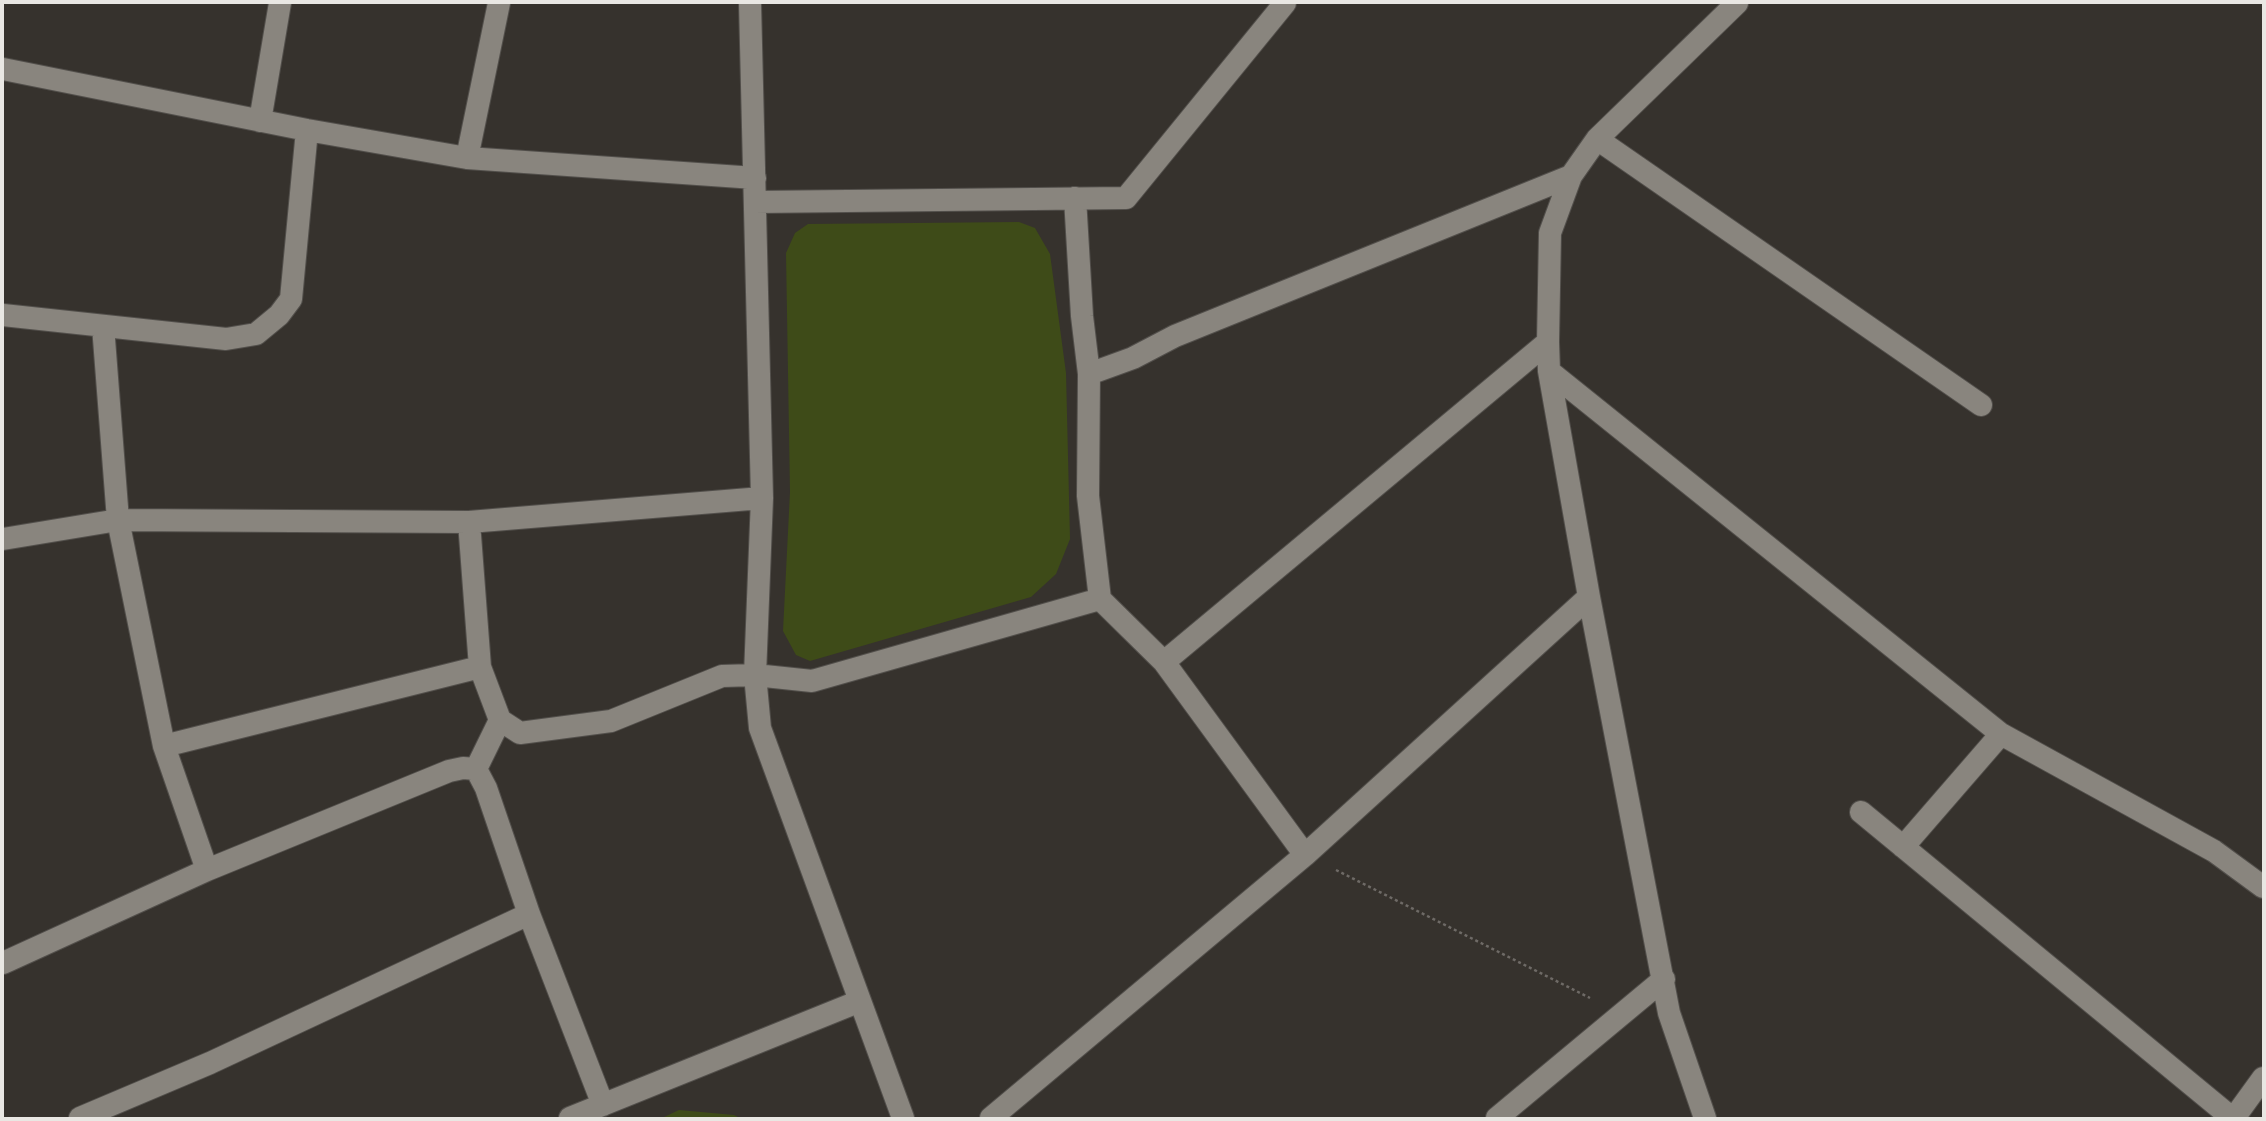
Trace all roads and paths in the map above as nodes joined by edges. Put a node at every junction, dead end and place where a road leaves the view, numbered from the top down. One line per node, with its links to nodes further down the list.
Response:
1 (280, 3): 7 (street)
2 (498, 3): 10 (street)
3 (750, 3): 12 (street)
4 (1285, 3): 13 (street)
5 (1737, 3): 9 (street)
6 (3, 69): 7 (street)
7 (260, 121): 8 (street)
8 (307, 130): 10 (street); 16 (street)
9 (1597, 139): 11 (street); 20 (street)
10 (467, 158): 12 (street)
11 (1571, 176): 17 (street); 19 (street)
12 (755, 178): 14 (street)
13 (1075, 198): 14 (street); 19 (street)
14 (755, 202): 21 (street)
15 (3, 315): 16 (street)
16 (103, 326): 22 (street)
17 (1548, 342): 18 (street); 27 (street)
18 (1549, 371): 25 (street); 31 (street)
19 (1089, 374): 26 (street)
20 (1980, 405)
21 (762, 498): 23 (street); 29 (street)
22 (118, 520): 23 (street); 24 (street); 32 (street)
23 (469, 522): 28 (street)
24 (3, 539)
25 (1589, 597): 36 (street); 41 (street)
26 (1100, 599): 27 (street); 29 (street)
27 (1164, 662): 36 (street)
28 (480, 667): 30 (street); 32 (street)
29 (755, 675): 30 (street); 42 (street)
30 (500, 720): 33 (street)
31 (2001, 734): 35 (street); 38 (street)
32 (164, 746): 37 (street)
33 (476, 769): 37 (street); 39 (street)
34 (1861, 812): 35 (street)
35 (1903, 847): 52 (street)
36 (1305, 855): 43 (path); 49 (street)
37 (207, 870): 40 (street)
38 (2263, 887)
39 (529, 914): 45 (street); 46 (street)
40 (3, 963)
41 (1664, 979): 43 (street); 51 (street)
42 (860, 1001): 45 (street); 48 (street)
43 (1621, 1014): 50 (street)
44 (2263, 1078): 52 (street)
45 (603, 1105): 47 (street)
46 (80, 1118)
47 (570, 1118)
48 (904, 1118)
49 (991, 1118)
50 (1497, 1118)
51 (1705, 1118)
52 (2233, 1118)

